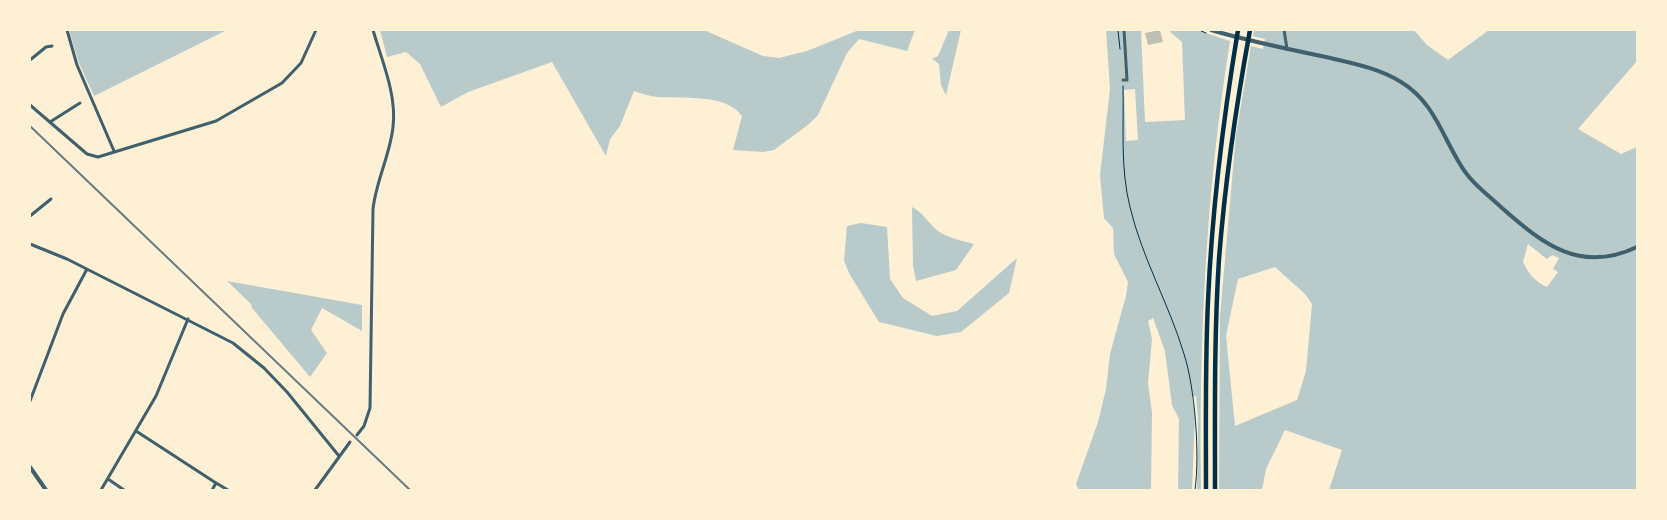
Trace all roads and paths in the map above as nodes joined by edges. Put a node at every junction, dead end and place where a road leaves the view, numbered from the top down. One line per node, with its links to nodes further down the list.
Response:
1 (67, 30): 16 (street)
2 (316, 30): 16 (street)
3 (373, 30): 25 (street)
4 (1124, 30): 12 (street)
5 (1211, 30): 10 (street)
6 (1238, 30): 38 (main road)
7 (1250, 30): 39 (main road)
8 (1284, 30): 10 (street)
9 (52, 46): 11 (street)
10 (1287, 48): 20 (street)
11 (30, 60)
12 (1122, 80): 37 (path)
13 (80, 103): 15 (street)
14 (30, 105): 15 (street)
15 (50, 122): 16 (street)
16 (114, 151)
17 (51, 199): 18 (street)
18 (30, 216)
19 (30, 244): 21 (street)
20 (1637, 247)
21 (87, 268): 22 (street); 23 (street)
22 (188, 319): 24 (street); 27 (street)
23 (30, 401)
24 (136, 432): 29 (street); 30 (street)
25 (357, 435)
26 (350, 442): 27 (street)
27 (339, 456): 36 (street)
28 (30, 467): 31 (street)
29 (108, 479): 32 (street); 33 (street)
30 (216, 483): 34 (street); 35 (street)
31 (46, 490)
32 (101, 490)
33 (124, 490)
34 (212, 490)
35 (228, 490)
36 (315, 490)
37 (1195, 490)
38 (1206, 490)
39 (1214, 490)

